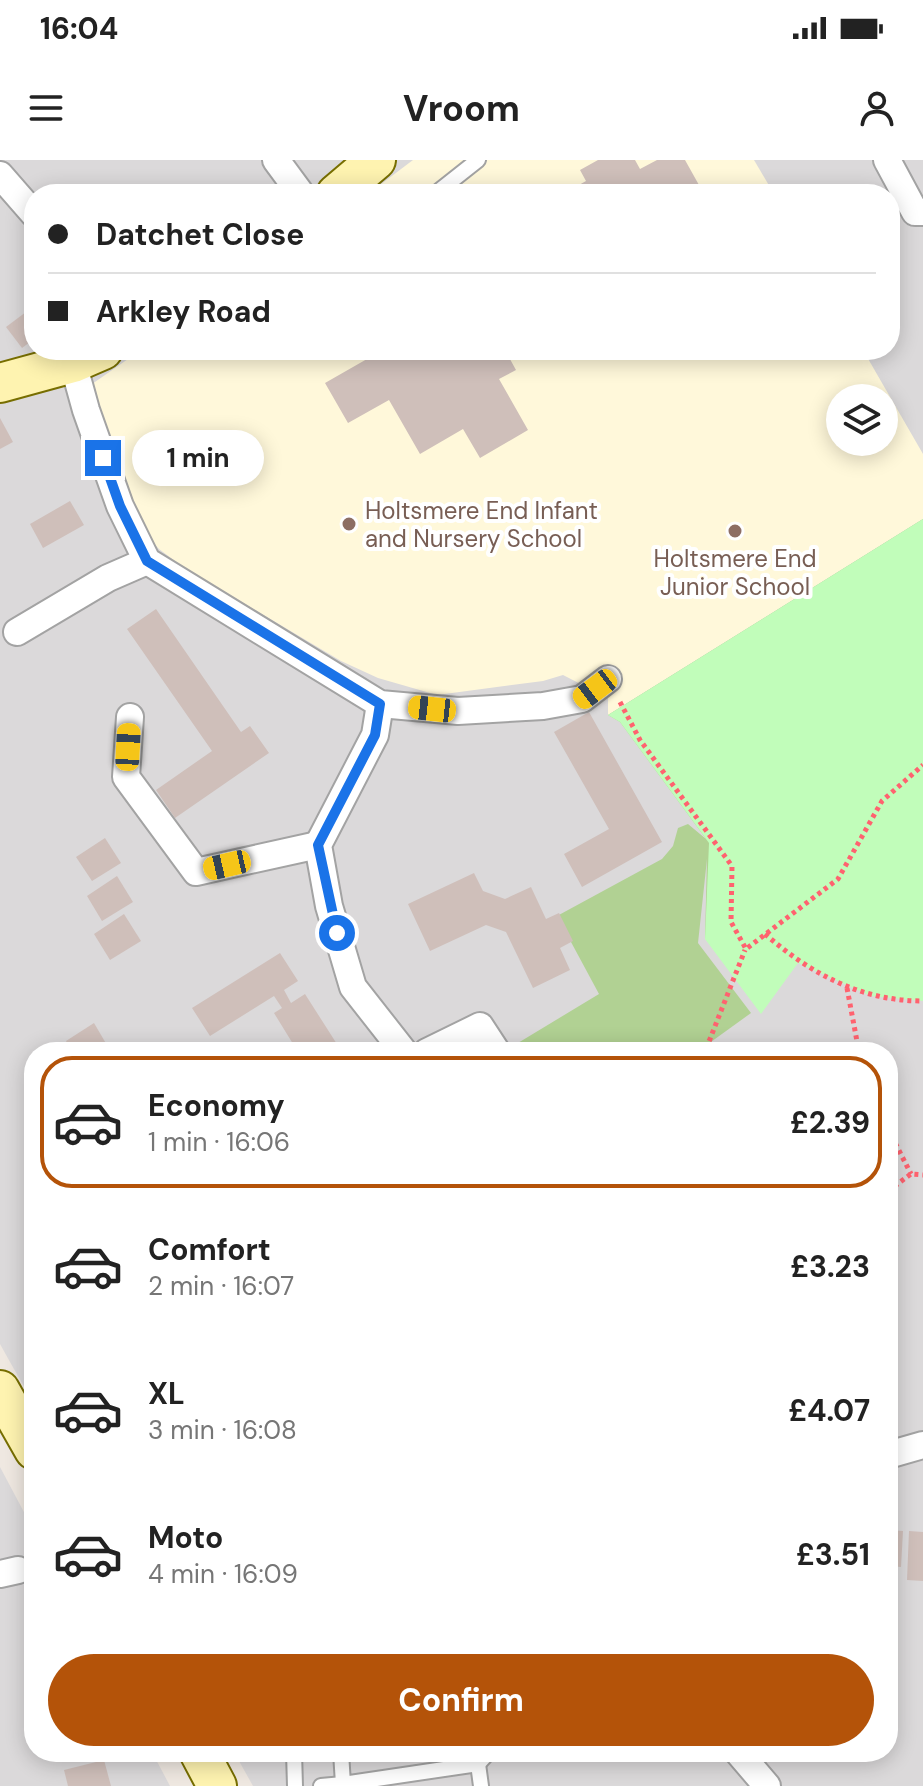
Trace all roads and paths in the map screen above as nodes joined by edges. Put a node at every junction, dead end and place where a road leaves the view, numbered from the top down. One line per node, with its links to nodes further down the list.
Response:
1 (276, 160): 6 (street)
2 (376, 160): 7 (street)
3 (478, 160): 8 (lane)
4 (887, 160): 9 (street)
5 (0, 175): 11 (street)
6 (294, 184)
7 (354, 184)
8 (448, 184)
9 (900, 184)
10 (900, 184): 12 (street)
11 (24, 203)
12 (923, 212)
13 (75, 360): 15 (street)
14 (88, 360): 16 (street)
15 (0, 383)
16 (147, 561): 17 (street); 19 (street)
17 (17, 632)
18 (608, 679): 19 (street); 24 (path)
19 (380, 704): 22 (street)
20 (130, 717): 22 (street)
21 (923, 765): 23 (path)
22 (318, 845): 27 (street)
23 (765, 934): 24 (path); 25 (path)
24 (746, 949): 30 (path)
25 (847, 988): 26 (path); 31 (path)
26 (923, 1001)
27 (396, 1042)
28 (447, 1042): 29 (street)
29 (490, 1042)
30 (709, 1042)
31 (857, 1042)
32 (898, 1149): 33 (path)
33 (911, 1174): 34 (path); 35 (path)
34 (923, 1175)
35 (898, 1184)
36 (0, 1390): 37 (street)
37 (24, 1432)
38 (923, 1445): 39 (street)
39 (898, 1452)
40 (204, 1762): 46 (street)
41 (294, 1762): 47 (lane)
42 (342, 1762): 45 (lane)
43 (747, 1762): 50 (street)
44 (478, 1764): 45 (lane); 49 (lane)
45 (343, 1784): 48 (lane)
46 (217, 1786)
47 (295, 1786)
48 (321, 1786)
49 (481, 1786)
50 (767, 1786)

